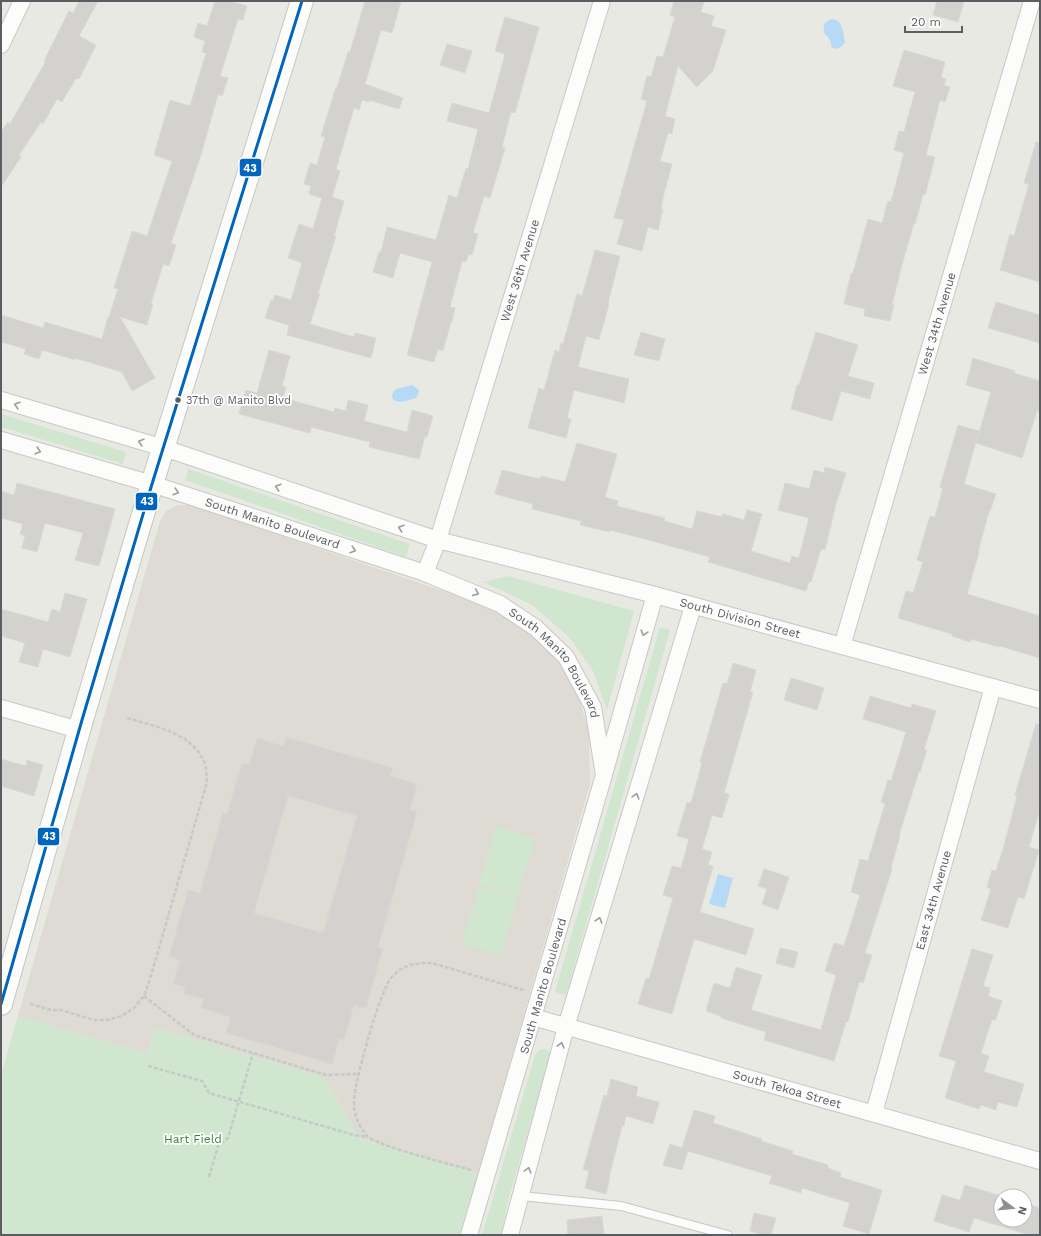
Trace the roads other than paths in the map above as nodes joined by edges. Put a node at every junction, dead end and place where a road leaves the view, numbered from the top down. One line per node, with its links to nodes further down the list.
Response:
1 (22, 1): 5 (street)
2 (302, 1): 8 (street)
3 (602, 1): 10 (street, West 36th Avenue)
4 (1032, 1): 14 (street, West 34th Avenue)
5 (1, 45)
6 (1, 400): 8 (street, one-way to 6)
7 (1, 440): 9 (street, South Manito Boulevard, one-way to 9)
8 (164, 448): 9 (street); 10 (street, one-way to 8)
9 (152, 484): 11 (street, South Manito Boulevard, one-way to 11); 18 (street)
10 (438, 540): 11 (street, West 36th Avenue); 12 (street, South Division Street)
11 (425, 573): 19 (street, South Manito Boulevard, one-way to 19)
12 (655, 595): 13 (street, South Division Street); 19 (street, one-way to 19)
13 (693, 606): 14 (street, South Division Street); 23 (street, one-way to 13)
14 (842, 646): 15 (street, South Division Street)
15 (993, 688): 16 (street, South Division Street); 24 (street, East 34th Avenue)
16 (1040, 700)
17 (1, 708): 18 (street)
18 (79, 730): 20 (street)
19 (604, 775): 22 (street, South Manito Boulevard)
20 (6, 968): 21 (street)
21 (1, 1004)
22 (534, 1017): 23 (street, South Tekoa Street); 27 (street, South Manito Boulevard)
23 (566, 1027): 24 (street, South Tekoa Street); 26 (street, one-way to 23)
24 (874, 1113): 25 (street, South Tekoa Street)
25 (1040, 1161)
26 (521, 1196): 28 (street); 29 (lane)
27 (470, 1235)
28 (510, 1235)
29 (728, 1235)

